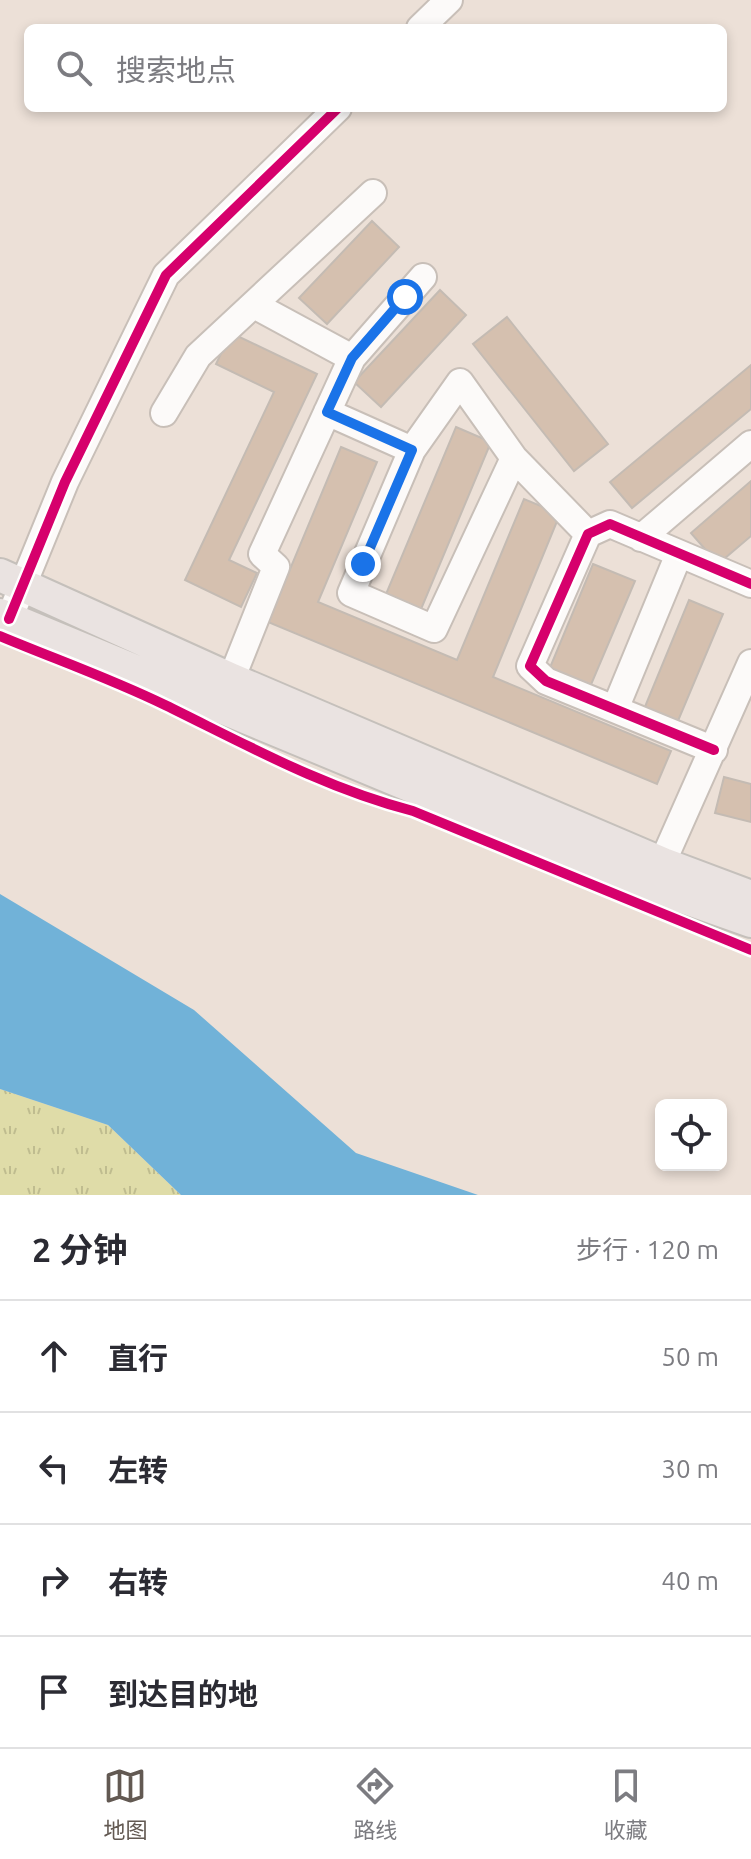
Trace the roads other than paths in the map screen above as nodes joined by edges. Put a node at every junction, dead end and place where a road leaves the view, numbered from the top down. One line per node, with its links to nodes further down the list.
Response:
1 (449, 0): 2 (street)
2 (424, 24)
3 (334, 112): 16 (street)
4 (373, 193): 6 (street)
5 (423, 277): 7 (street)
6 (254, 305): 7 (street); 9 (street)
7 (352, 358): 8 (street)
8 (327, 412): 11 (street); 20 (street)
9 (164, 413)
10 (751, 444): 14 (street)
11 (412, 450): 12 (street); 12 (street)
12 (514, 458): 13 (street)
13 (588, 534): 14 (street); 21 (street)
14 (641, 538): 15 (street)
15 (679, 554): 17 (street); 21 (street)
16 (11, 579): 18 (street); 20 (main road)
17 (749, 580)
18 (5, 617): 20 (main road)
19 (751, 663): 22 (street)
20 (226, 692): 23 (main road)
21 (615, 709): 22 (street)
22 (714, 750): 23 (street)
23 (657, 875): 24 (main road); 25 (main road)
24 (751, 897)
25 (751, 921)

